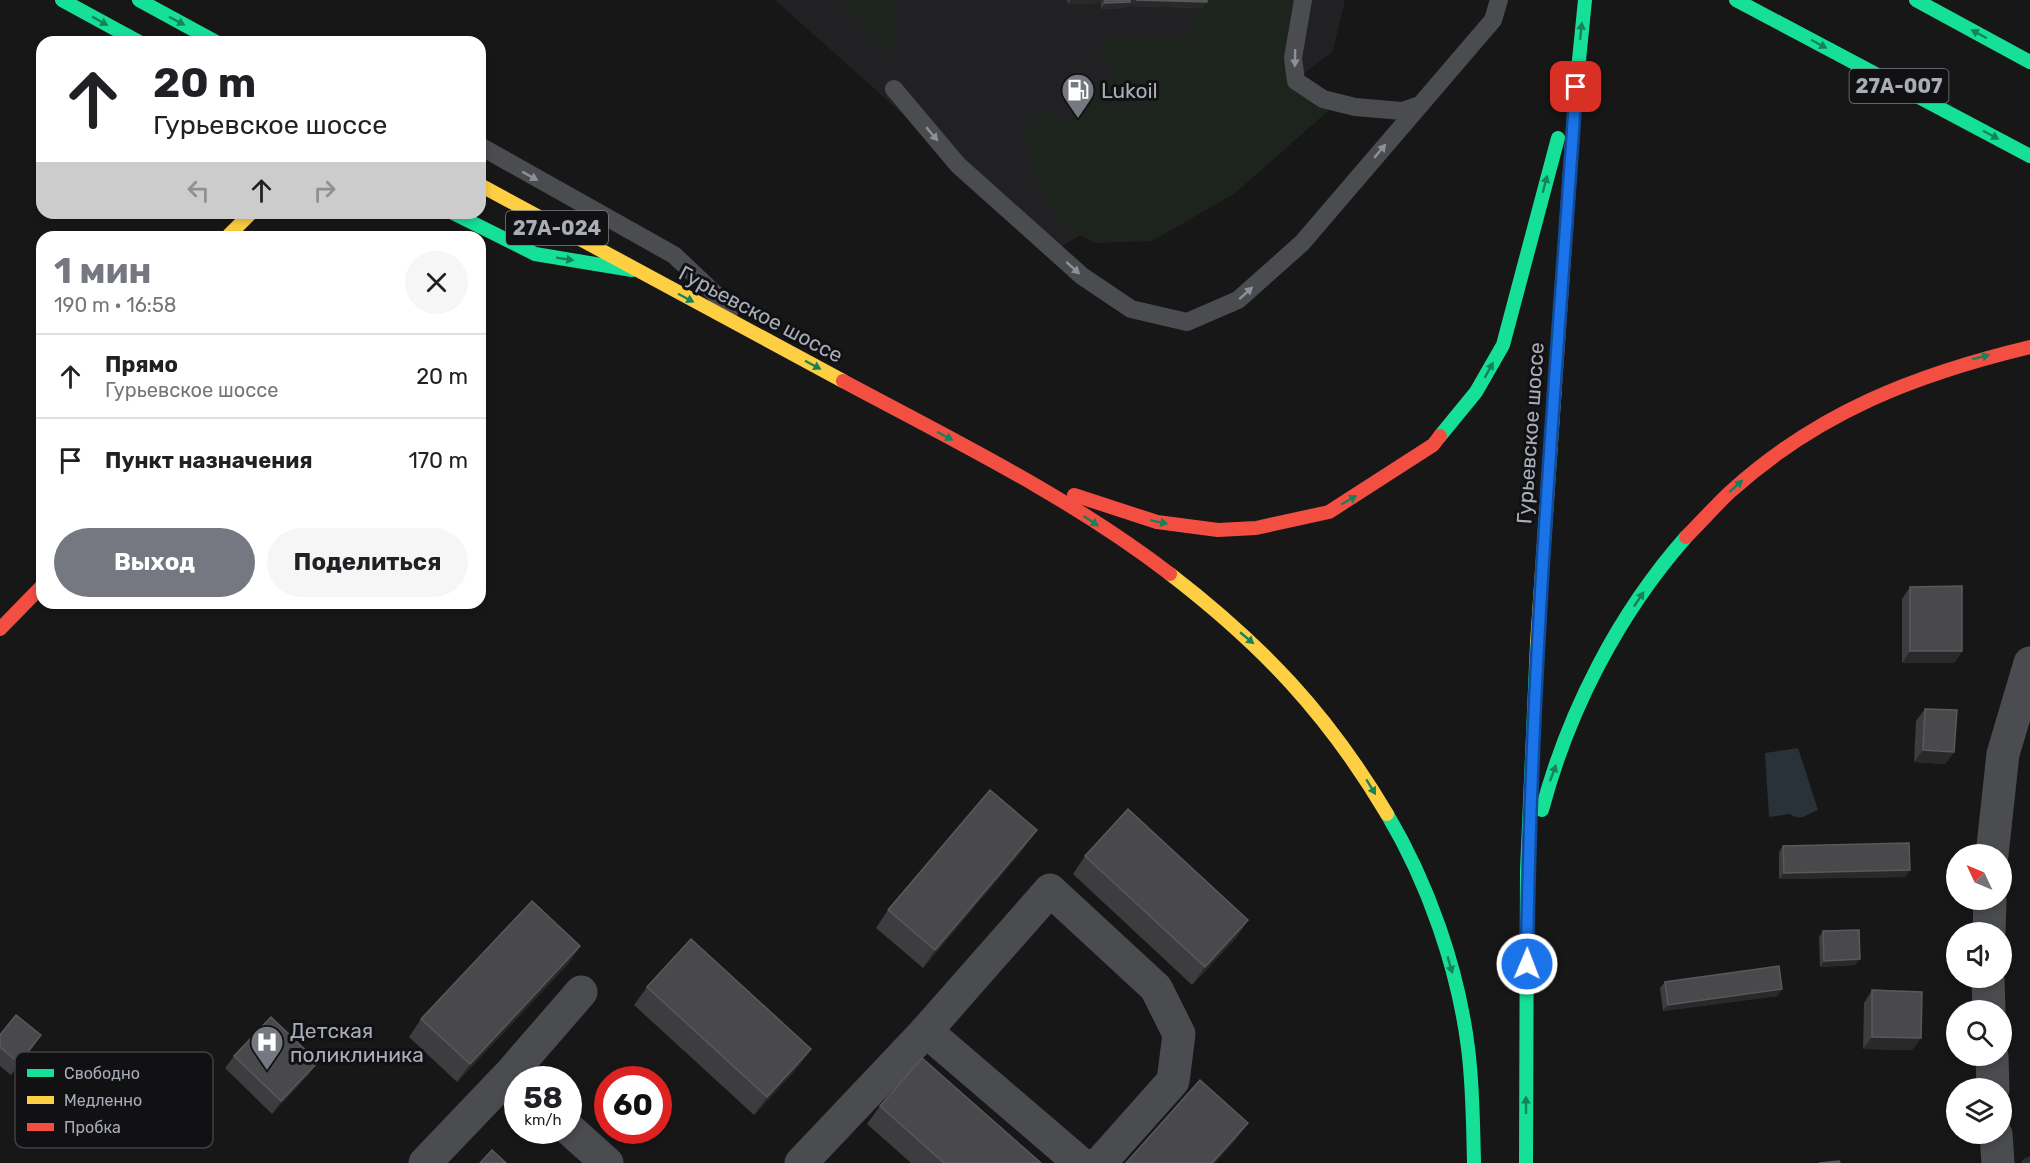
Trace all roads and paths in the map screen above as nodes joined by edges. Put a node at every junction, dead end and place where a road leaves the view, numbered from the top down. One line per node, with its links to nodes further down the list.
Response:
1 (62, 0): 8 (main road, one-way to 8)
2 (138, 0): 9 (main road, one-way to 9)
3 (1303, 0): 13 (lane, one-way to 13)
4 (1499, 0): 13 (lane)
5 (1585, 0): 11 (main road, Гурьевское шоссе, one-way to 5)
6 (1736, 0): 15 (main road, 27А-007, one-way to 15)
7 (1916, 0): 10 (main road, one-way to 7)
8 (128, 36)
9 (205, 36)
10 (2030, 62)
11 (1578, 63): 23 (main road, one-way to 11); 28 (main road, Гурьевское шоссе)
12 (894, 89): 13 (lane, one-way to 13)
13 (1420, 105)
14 (486, 149): 21 (lane, one-way to 21)
15 (2030, 156)
16 (486, 188): 20 (main road, Гурьевское шоссе / 27А-024)
17 (245, 219): 19 (main road)
18 (465, 219): 20 (main road, one-way to 20)
19 (234, 231)
20 (635, 270): 21 (main road, Гурьевское шоссе / 27А-024, one-way to 21)
21 (762, 338): 23 (main road, Гурьевское шоссе / 27А-024, one-way to 23)
22 (2030, 347): 28 (main road, one-way to 22)
23 (1024, 479): 39 (main road, one-way to 39)
24 (36, 592): 25 (main road)
25 (0, 629)
26 (2030, 663): 27 (street)
27 (1993, 844)
28 (1527, 870): 40 (main road, one-way to 28)
29 (581, 992): 31 (street)
30 (926, 1031): 36 (street); 37 (street); 38 (street)
31 (523, 1066)
32 (504, 1087): 34 (street)
33 (582, 1141): 35 (street)
34 (425, 1163)
35 (607, 1163)
36 (801, 1163)
37 (1080, 1163)
38 (1100, 1163)
39 (1474, 1163)
40 (1526, 1163)

